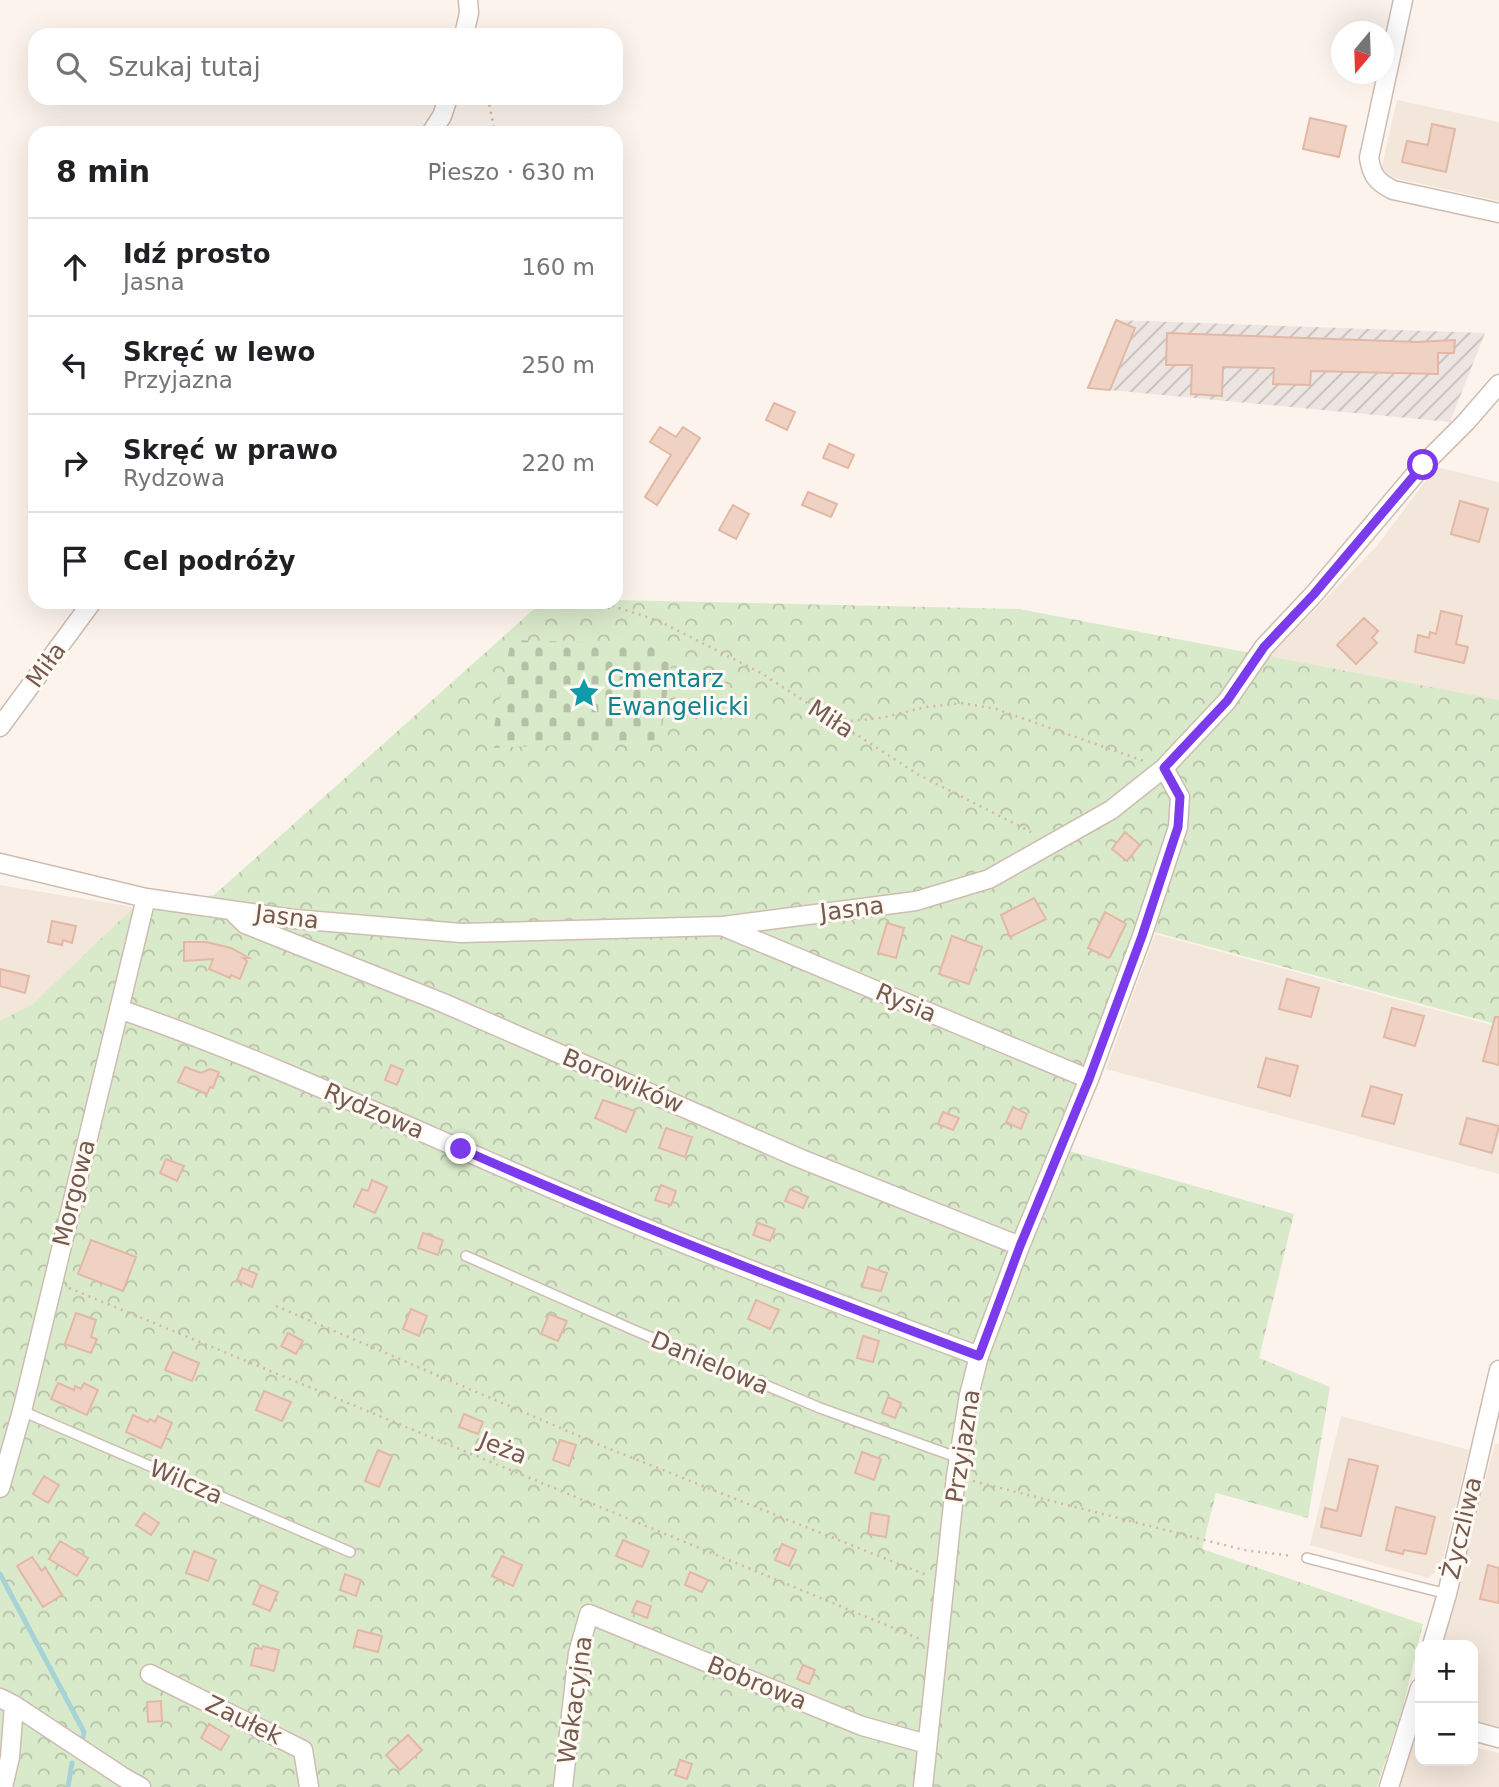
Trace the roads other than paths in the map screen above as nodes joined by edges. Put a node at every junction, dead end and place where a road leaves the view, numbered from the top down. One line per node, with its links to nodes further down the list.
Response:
1 (468, 0): 3 (street)
2 (1403, 0): 6 (street)
3 (466, 28)
4 (446, 105): 5 (street)
5 (436, 126)
6 (1499, 213)
7 (1499, 384): 10 (street, Jasna)
8 (87, 609): 9 (street, Miła)
9 (0, 727)
10 (1164, 768): 14 (street, Jasna); 16 (street, Przyjazna)
11 (0, 863): 12 (street, Jasna)
12 (146, 898): 13 (street, Jasna); 15 (street, Morgowa)
13 (231, 910): 14 (street, Jasna); 17 (street, Borowików)
14 (723, 926): 16 (street, Rysia)
15 (119, 1009): 19 (street, Rydzowa); 21 (street, Morgowa)
16 (1089, 1079): 17 (street, Przyjazna)
17 (1020, 1246): 19 (street, Przyjazna)
18 (467, 1256): 22 (lane, Danielowa)
19 (979, 1356): 22 (street, Przyjazna)
20 (1499, 1370): 26 (street, Życzliwa)
21 (22, 1411): 23 (street, Morgowa); 24 (lane, Wilcza)
22 (957, 1467): 34 (street, Przyjazna)
23 (0, 1488)
24 (350, 1552)
25 (1307, 1558): 26 (lane)
26 (1447, 1594): 28 (street, Życzliwa)
27 (589, 1614): 34 (street, Bobrowa); 38 (street, Wakacyjna)
28 (1433, 1640)
29 (150, 1674): 37 (street, Zaułek)
30 (7, 1701): 35 (street); 36 (street)
31 (1415, 1721): 40 (street)
32 (1478, 1732): 33 (street)
33 (1499, 1738)
34 (927, 1744): 39 (street, Przyjazna)
35 (4, 1787)
36 (141, 1787)
37 (309, 1787)
38 (562, 1787)
39 (923, 1787)
40 (1388, 1787)

